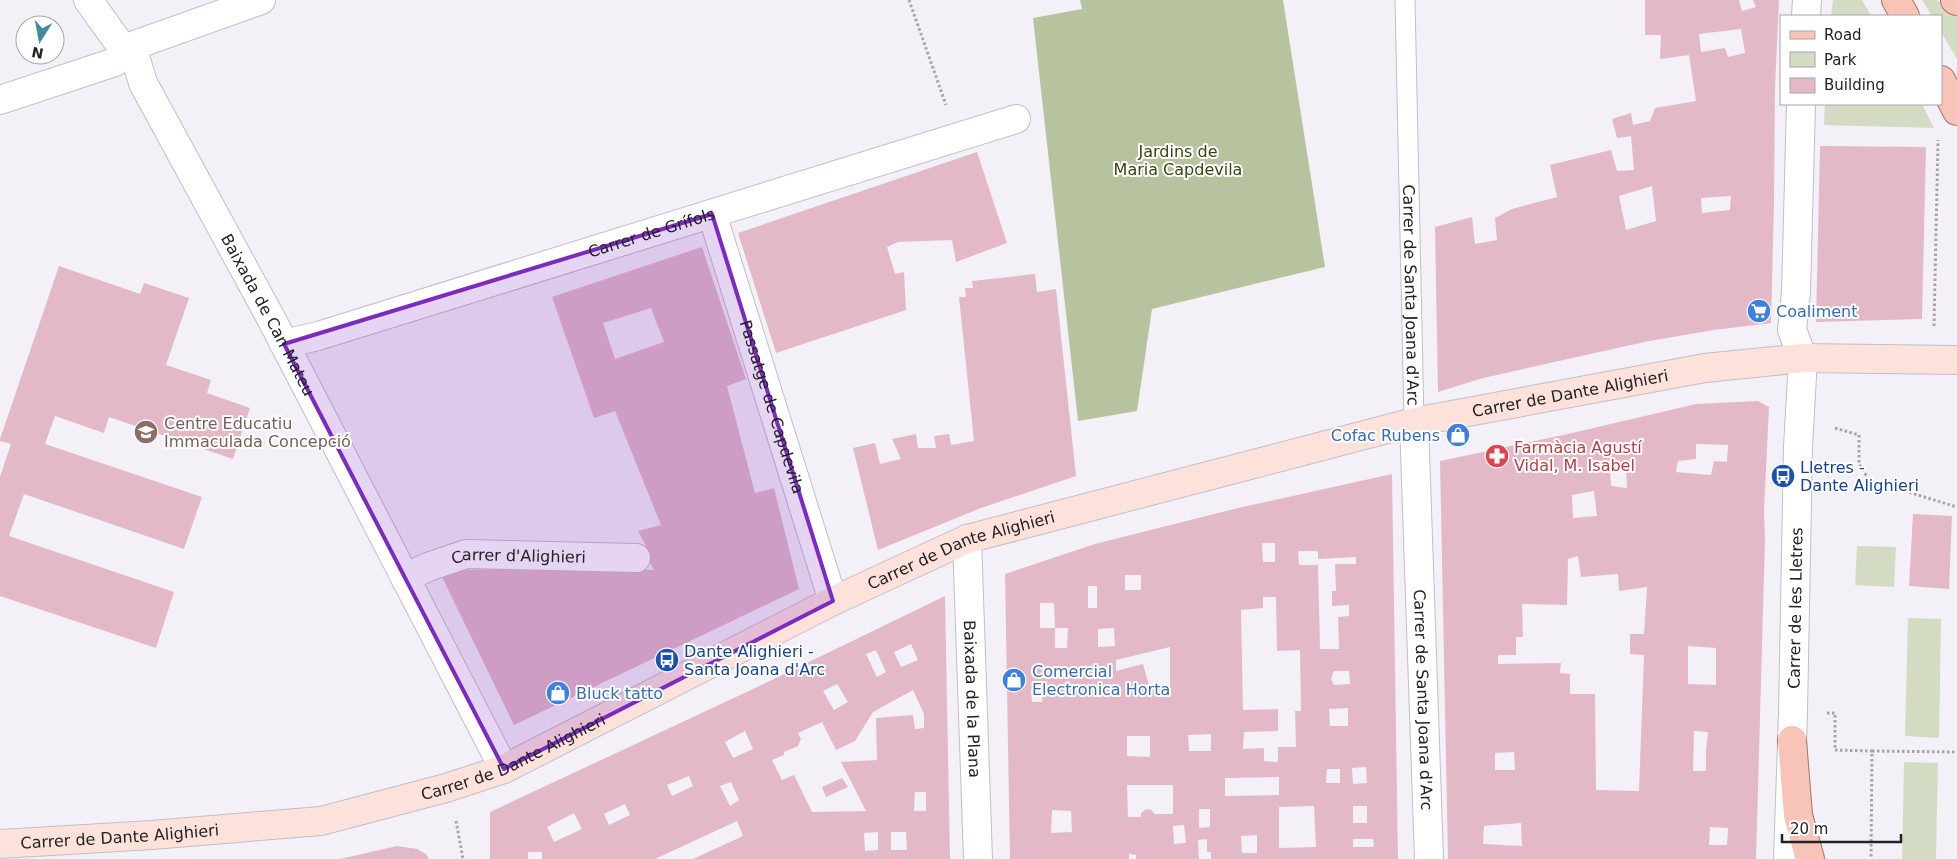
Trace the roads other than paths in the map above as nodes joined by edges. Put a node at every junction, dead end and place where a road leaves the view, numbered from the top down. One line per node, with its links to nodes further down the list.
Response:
1 (88, 0): 8 (street, Baixada de Can Mateu)
2 (262, 0): 8 (street)
3 (1405, 0): 18 (lane, Carrer de Santa Joana d'Arc)
4 (1807, 0): 6 (street)
5 (1896, 0): 7 (main road)
6 (1806, 15)
7 (1904, 15)
8 (124, 43): 10 (street); 15 (street, Baixada de Can Mateu)
9 (1942, 82): 12 (main road)
10 (0, 100)
11 (1801, 105): 16 (street)
12 (1957, 110)
13 (1016, 119): 14 (street, Carrer de Grífols)
14 (712, 214): 15 (street, Carrer de Grífols); 22 (street, Passatge de Capdevila)
15 (284, 344): 21 (street, Baixada de Can Mateu)
16 (1803, 358): 17 (street, Carrer de Dante Alighieri); 18 (street, Carrer de Dante Alighieri); 23 (street, Carrer de les Lletres)
17 (1957, 360)
18 (1414, 422): 19 (street, Carrer de Dante Alighieri); 27 (street, Carrer de Santa Joana d'Arc)
19 (967, 539): 22 (street, Carrer de Dante Alighieri); 26 (street, Baixada de la Plana)
20 (636, 558): 21 (street, Carrer d'Alighieri)
21 (405, 578): 24 (street, Baixada de Can Mateu)
22 (833, 601): 24 (street, Carrer de Dante Alighieri)
23 (1792, 740): 28 (street, Carrer de les Lletres); 29 (main road)
24 (504, 769): 25 (street, Carrer de Dante Alighieri)
25 (0, 844)
26 (978, 859)
27 (1429, 859)
28 (1788, 859)
29 (1810, 859)

